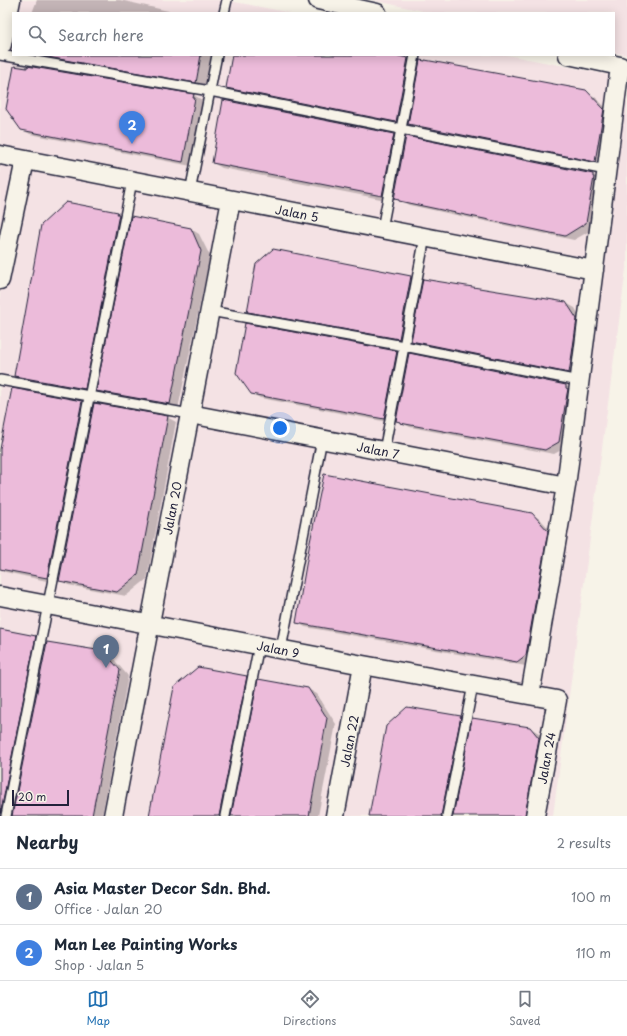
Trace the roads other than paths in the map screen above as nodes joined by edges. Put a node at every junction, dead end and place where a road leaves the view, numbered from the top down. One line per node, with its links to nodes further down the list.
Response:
1 (9, 0): 6 (street)
2 (227, 0): 4 (lane)
3 (318, 0): 5 (street)
4 (224, 12)
5 (373, 12)
6 (0, 44)
7 (0, 55): 11 (lane)
8 (217, 56): 11 (lane)
9 (415, 56): 12 (lane)
10 (573, 56): 15 (street)
11 (210, 91): 12 (lane); 17 (lane)
12 (401, 129): 15 (lane); 19 (lane)
13 (0, 155): 14 (street, Jalan 5)
14 (25, 160): 16 (street, Jalan 5); 22 (street)
15 (606, 170): 21 (street)
16 (132, 181): 17 (street, Jalan 5); 27 (lane)
17 (190, 192): 18 (street, Jalan 5)
18 (231, 200): 19 (street, Jalan 5); 23 (street, Jalan 20)
19 (382, 229): 20 (street, Jalan 5)
20 (425, 237): 21 (street, Jalan 5); 24 (lane)
21 (594, 270): 26 (street)
22 (0, 280)
23 (210, 311): 24 (lane); 28 (street, Jalan 20)
24 (404, 346): 26 (lane); 30 (lane)
25 (0, 380): 27 (lane)
26 (579, 381): 31 (street)
27 (89, 396): 28 (lane); 33 (lane)
28 (190, 414): 29 (street, Jalan 7); 34 (street, Jalan 20)
29 (322, 439): 30 (street, Jalan 7); 36 (lane)
30 (384, 451): 31 (street, Jalan 7)
31 (566, 486): 39 (street)
32 (0, 596): 33 (street, Jalan 9)
33 (48, 605): 34 (street, Jalan 9); 41 (lane)
34 (150, 625): 35 (street, Jalan 9); 42 (street, Jalan 20)
35 (258, 646): 36 (street, Jalan 9); 43 (lane)
36 (281, 650): 37 (street, Jalan 9)
37 (363, 665): 38 (street, Jalan 9); 44 (street, Jalan 22)
38 (473, 685): 39 (street, Jalan 9); 45 (lane)
39 (530, 695): 40 (street, Jalan 9)
40 (557, 700): 46 (street, Jalan 24)
41 (6, 816)
42 (113, 816)
43 (225, 816)
44 (335, 816)
45 (447, 816)
46 (535, 816)

